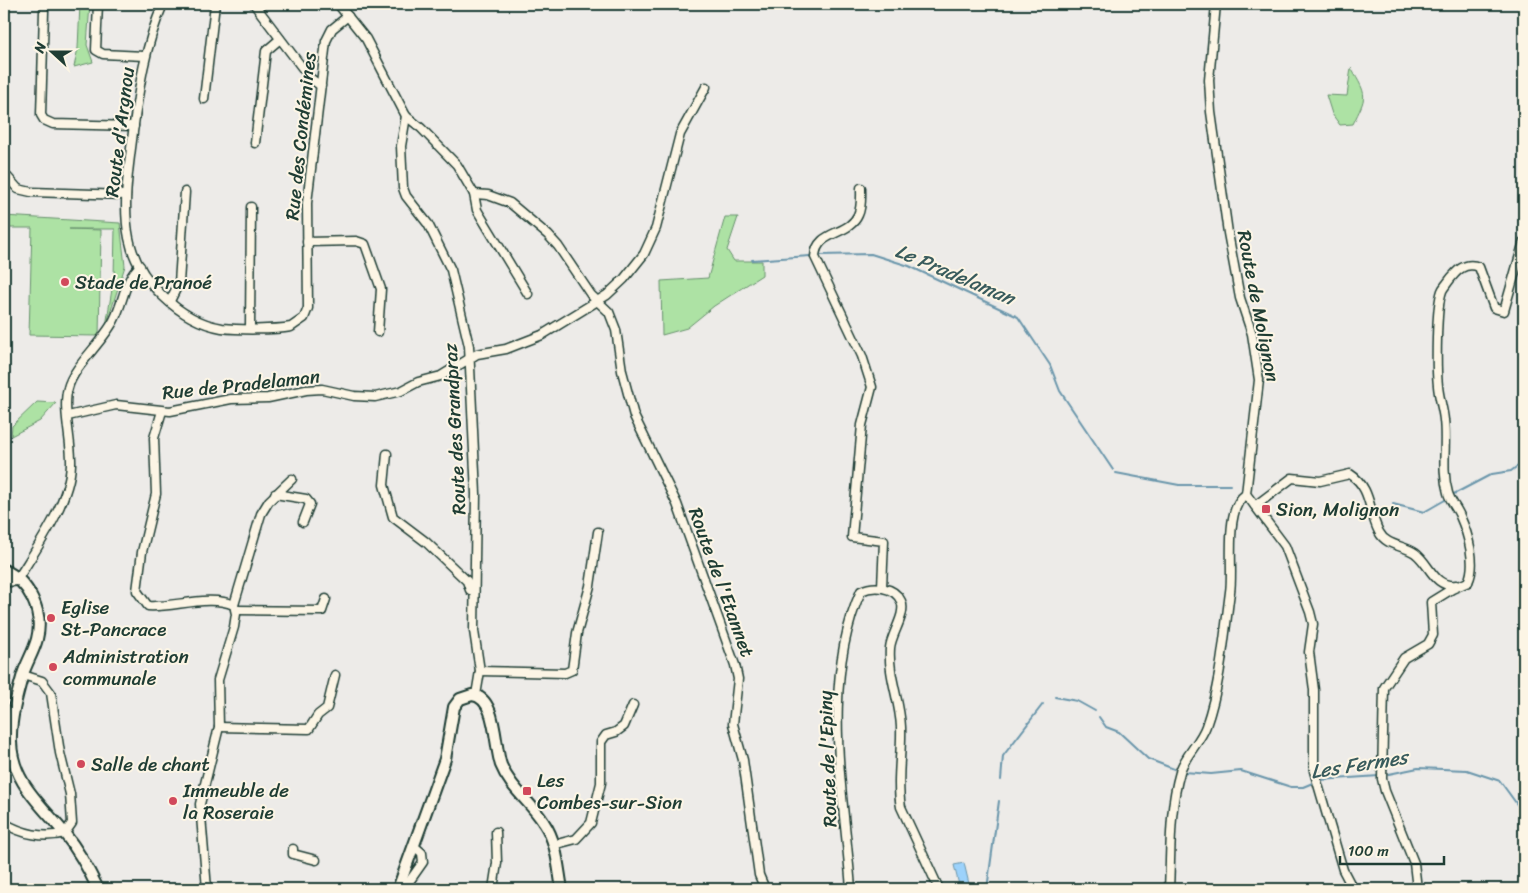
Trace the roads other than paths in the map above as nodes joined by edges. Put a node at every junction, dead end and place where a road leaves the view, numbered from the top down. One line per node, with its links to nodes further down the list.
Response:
1 (98, 4): 10 (street)
2 (163, 4): 10 (street, Route d'Argnou)
3 (215, 4): 13 (street)
4 (254, 4): 9 (street)
5 (338, 4): 8 (street)
6 (1216, 4): 37 (street, Route de Molignon)
7 (44, 11): 15 (street)
8 (348, 16): 11 (street, Rue des Condémines); 14 (street)
9 (280, 39): 11 (street); 16 (street)
10 (144, 56): 15 (street, Route d'Argnou)
11 (321, 86): 24 (street, Rue des Condémines)
12 (706, 87): 28 (street, Rue de Pradelaman)
13 (204, 100)
14 (406, 116): 20 (street); 31 (street, Route des Grandpraz)
15 (134, 126): 21 (street, Route d'Argnou)
16 (255, 143)
17 (4, 173): 21 (street)
18 (861, 188): 45 (street)
19 (186, 192): 27 (street)
20 (474, 194): 26 (street); 28 (street, Route de l'Etannet)
21 (126, 195): 25 (street, Route d'Argnou)
22 (251, 207): 29 (street)
23 (1524, 241): 44 (street)
24 (307, 242): 29 (street, Rue des Condémines); 30 (street)
25 (140, 266): 27 (street, Rue des Condémines); 33 (street)
26 (528, 294)
27 (170, 301): 29 (street, Rue des Condémines)
28 (597, 301): 31 (street, Rue de Pradelaman); 69 (street, Route de l'Etannet)
29 (250, 328)
30 (378, 332)
31 (470, 359): 32 (street, Rue de Pradelaman); 46 (street, Route des Grandpraz)
32 (162, 410): 33 (street, Rue de Pradelaman); 48 (street)
33 (68, 416): 42 (street)
34 (387, 454): 46 (street)
35 (292, 479): 36 (street)
36 (275, 494): 39 (street); 48 (street)
37 (1246, 494): 38 (street); 72 (street, Route de Molignon)
38 (1255, 506): 44 (street); 73 (street)
39 (303, 522)
40 (598, 532): 49 (street)
41 (4, 570): 42 (street)
42 (17, 580): 43 (street); 50 (street)
43 (4, 581)
44 (1468, 582): 74 (street)
45 (882, 588): 70 (street, Route de l'Epiny); 71 (street)
46 (474, 592): 49 (street, Route des Grandpraz)
47 (326, 599): 48 (street)
48 (235, 607): 54 (street)
49 (480, 671): 52 (street, Route des Grandpraz)
50 (23, 675): 57 (street); 57 (street)
51 (335, 675): 54 (street)
52 (476, 695): 58 (street); 59 (street)
53 (633, 705): 58 (street)
54 (219, 727): 64 (street)
55 (4, 823): 57 (street)
56 (496, 832): 67 (street)
57 (65, 833): 62 (street)
58 (554, 845): 68 (street)
59 (414, 846): 65 (street); 66 (street)
60 (293, 849): 61 (street)
61 (316, 860)
62 (96, 885): 63 (street)
63 (103, 889)
64 (207, 889)
65 (398, 889)
66 (404, 889)
67 (493, 889)
68 (562, 889)
69 (765, 889)
70 (851, 889)
71 (938, 889)
72 (1169, 889)
73 (1353, 889)
74 (1417, 889)

